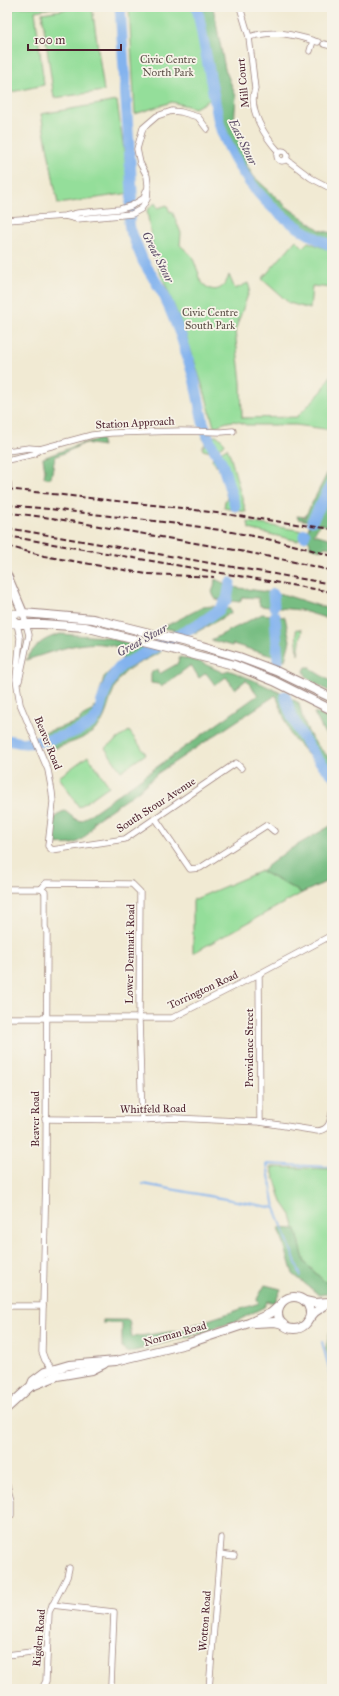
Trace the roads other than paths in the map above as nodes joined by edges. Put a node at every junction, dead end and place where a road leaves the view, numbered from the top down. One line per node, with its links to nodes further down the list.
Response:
1 (240, 7): 2 (street, Mill Court)
2 (249, 37): 3 (street); 8 (street, Mill Court)
3 (319, 42): 4 (street); 5 (street)
4 (332, 46)
5 (310, 52)
6 (207, 130): 7 (street)
7 (148, 185): 9 (street); 9 (street)
8 (332, 189)
9 (120, 212): 10 (street)
10 (7, 220)
11 (233, 430): 12 (street, Station Approach)
12 (40, 449): 13 (street); 14 (street, Station Approach)
13 (7, 451)
14 (7, 460)
15 (7, 484): 16 (main road)
16 (7, 488)
17 (7, 575): 19 (main road, Beaver Road)
18 (7, 613): 19 (street); 22 (main road, Beaver Road)
19 (23, 613): 20 (street, Beaver Road); 24 (main road)
20 (26, 623): 22 (main road); 23 (street, Beaver Road); 25 (main road)
21 (7, 624): 22 (street)
22 (16, 624): 23 (street, Beaver Road)
23 (18, 695): 31 (street, Beaver Road)
24 (332, 698)
25 (319, 704): 26 (main road); 27 (main road)
26 (332, 710)
27 (332, 714)
28 (241, 768): 29 (street, South Stour Avenue)
29 (156, 819): 30 (street); 31 (street, South Stour Avenue)
30 (274, 830)
31 (49, 848)
32 (7, 889): 33 (street)
33 (41, 889): 37 (street, Beaver Road); 38 (street, Lower Denmark Road)
34 (332, 935): 35 (street, Torrington Road)
35 (259, 974): 38 (street, Torrington Road); 42 (street, Providence Street)
36 (7, 1018): 37 (street, Torrington Road)
37 (46, 1018): 38 (street, Torrington Road); 40 (street, Beaver Road)
38 (139, 1019): 41 (street, Lower Denmark Road)
39 (332, 1113): 42 (street, Whitfeld Road)
40 (45, 1119): 41 (street, Whitfeld Road); 47 (street, Beaver Road)
41 (142, 1120): 42 (street, Whitfeld Road)
42 (260, 1122)
43 (305, 1301): 44 (main road); 45 (main road); 48 (main road)
44 (331, 1302): 48 (main road)
45 (280, 1305): 49 (main road, Norman Road); 50 (main road)
46 (7, 1306): 47 (street)
47 (43, 1306): 51 (street, Beaver Road)
48 (309, 1319): 50 (main road)
49 (249, 1323): 50 (main road, Norman Road); 51 (main road, Norman Road)
50 (283, 1324)
51 (51, 1374): 52 (main road)
52 (7, 1408)
53 (7, 1485): 54 (street)
54 (9, 1507): 55 (street)
55 (11, 1515)
56 (221, 1538): 57 (street, Wotton Road)
57 (220, 1554): 58 (street); 65 (street, Wotton Road)
58 (234, 1556)
59 (69, 1568): 60 (street, Rigden Road)
60 (52, 1605): 61 (street, Rigden Road); 63 (street)
61 (47, 1650): 62 (street); 64 (street, Rigden Road)
62 (7, 1655)
63 (111, 1685)
64 (42, 1689)
65 (209, 1689)

